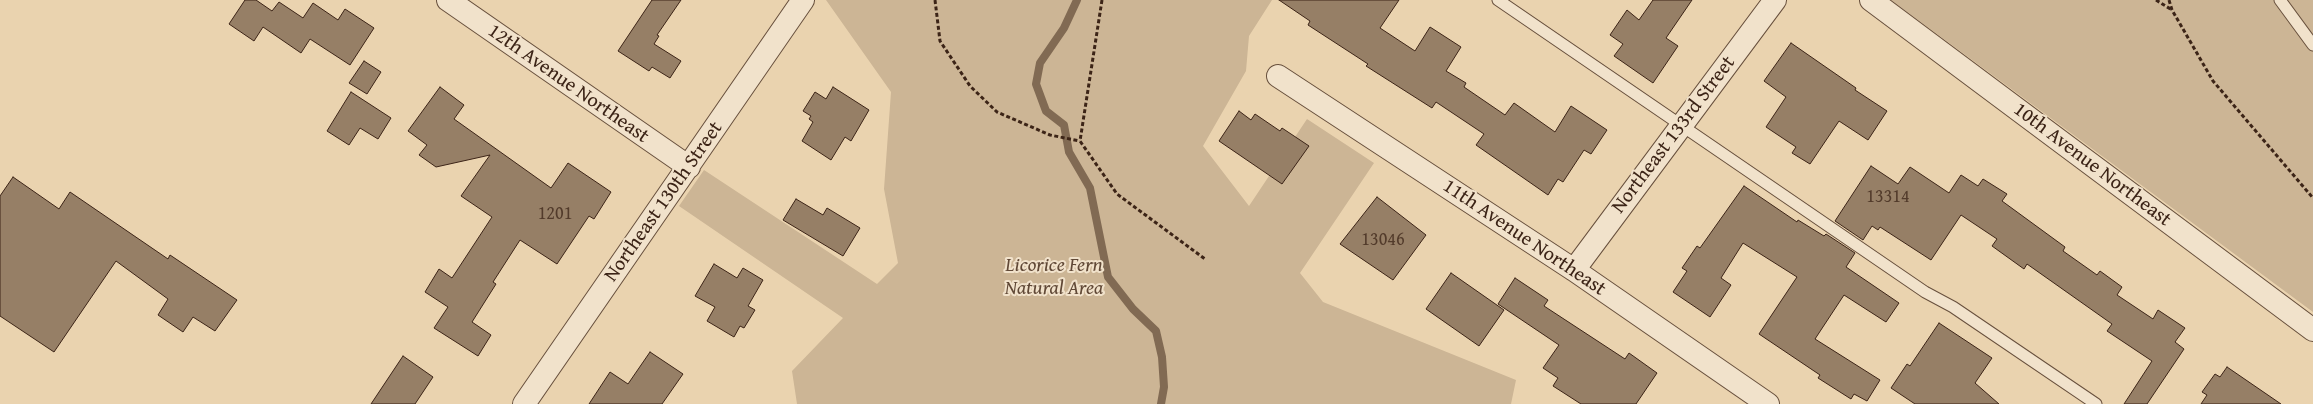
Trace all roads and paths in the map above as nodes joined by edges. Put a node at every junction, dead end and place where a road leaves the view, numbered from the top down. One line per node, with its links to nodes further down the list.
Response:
1 (448, 0): 16 (street, 12th Avenue Northeast)
2 (803, 0): 16 (street, Northeast 130th Street)
3 (935, 0): 15 (path)
4 (1102, 0): 15 (path)
5 (1498, 0): 14 (lane)
6 (1774, 0): 14 (street, Northeast 133rd Street)
7 (1871, 0): 20 (street, 10th Avenue Northeast)
8 (2156, 0): 11 (path)
9 (2169, 0): 11 (path)
10 (2280, 0): 12 (lane)
11 (2172, 10): 17 (path)
12 (2313, 45)
13 (1278, 76): 19 (street, 11th Avenue Northeast)
14 (1681, 126): 19 (street, Northeast 133rd Street); 23 (lane)
15 (1080, 141): 18 (path)
16 (689, 167): 21 (street, Northeast 130th Street)
17 (2313, 198)
18 (1206, 259)
19 (1574, 270): 22 (street, 11th Avenue Northeast)
20 (2313, 330)
21 (524, 404)
22 (1768, 404)
23 (2096, 404)

